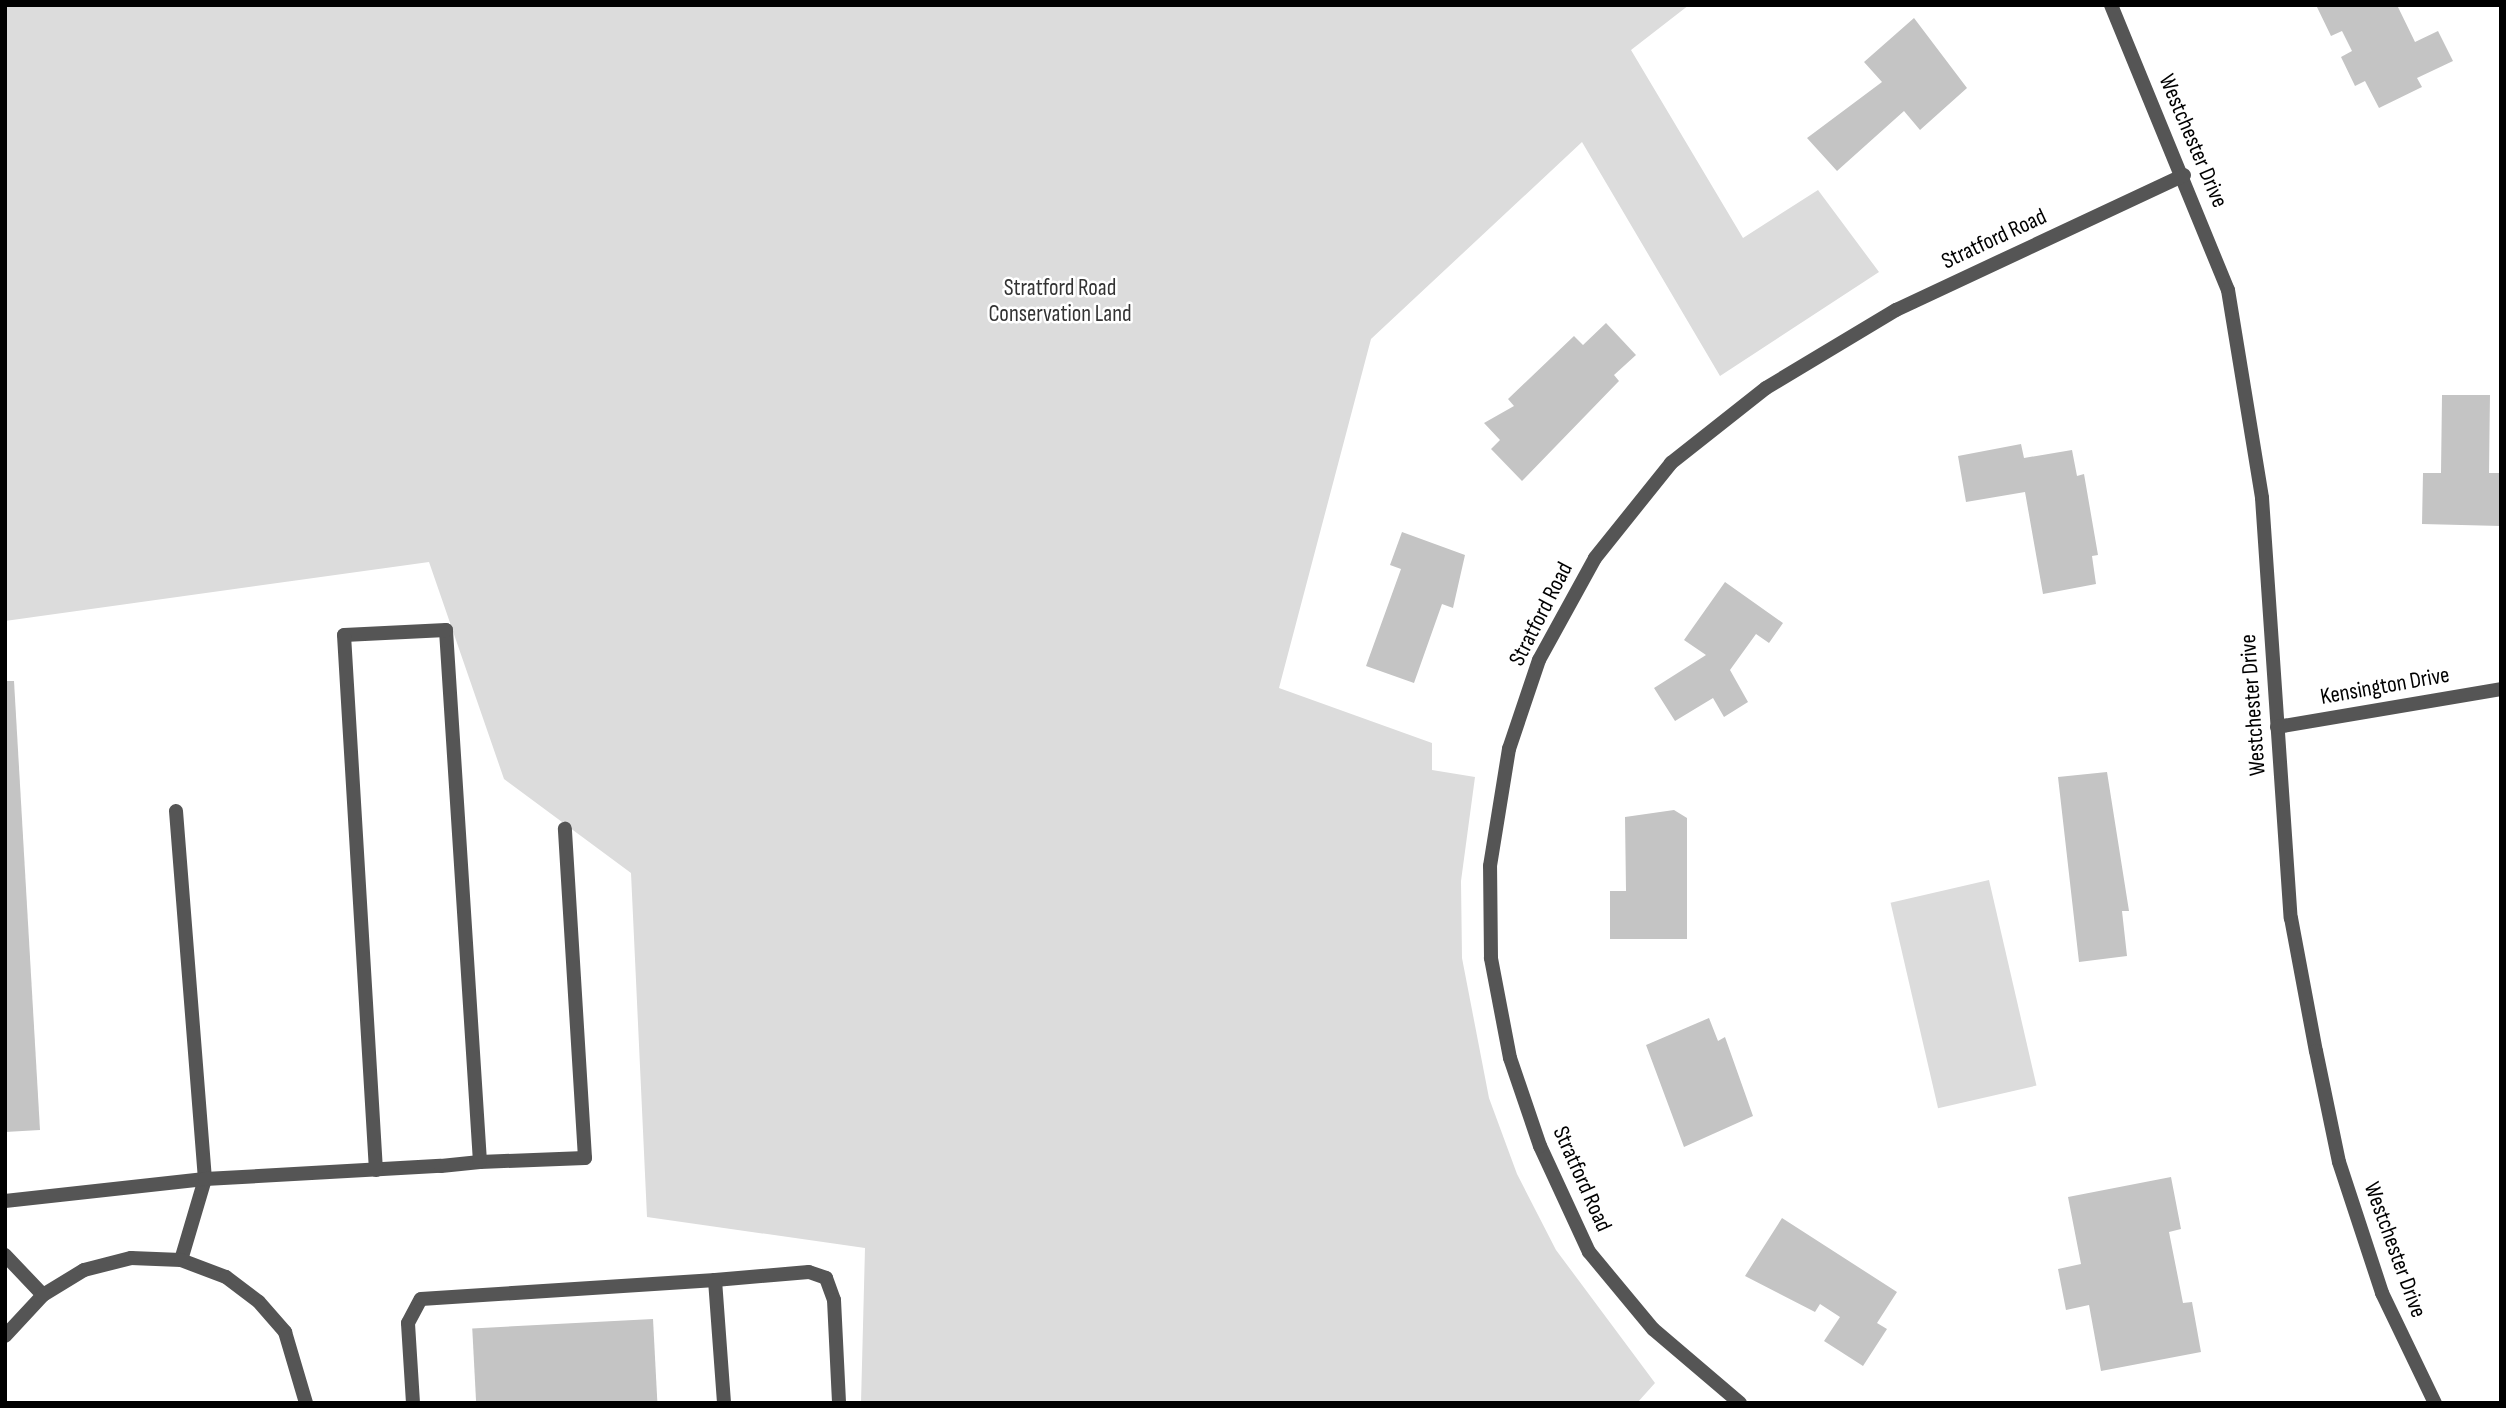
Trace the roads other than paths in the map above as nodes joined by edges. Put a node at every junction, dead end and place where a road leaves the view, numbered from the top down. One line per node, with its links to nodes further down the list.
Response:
1 (2111, 5): 2 (street, Westchester Drive)
2 (2184, 174): 4 (street, Westchester Drive); 20 (street, Stratford Road)
3 (2501, 689): 4 (street, Kensington Drive)
4 (2277, 727): 21 (street, Westchester Drive)
5 (176, 810): 9 (street)
6 (565, 829): 7 (street)
7 (480, 1162): 8 (street); 8 (street)
8 (376, 1170): 9 (street)
9 (205, 1179): 10 (street); 12 (street)
10 (5, 1202)
11 (5, 1255): 14 (street)
12 (181, 1260): 14 (street); 16 (street)
13 (715, 1280): 17 (street); 18 (street); 19 (street)
14 (43, 1295): 15 (street)
15 (5, 1336)
16 (306, 1403)
17 (413, 1403)
18 (724, 1403)
19 (839, 1403)
20 (1740, 1403)
21 (2435, 1403)

